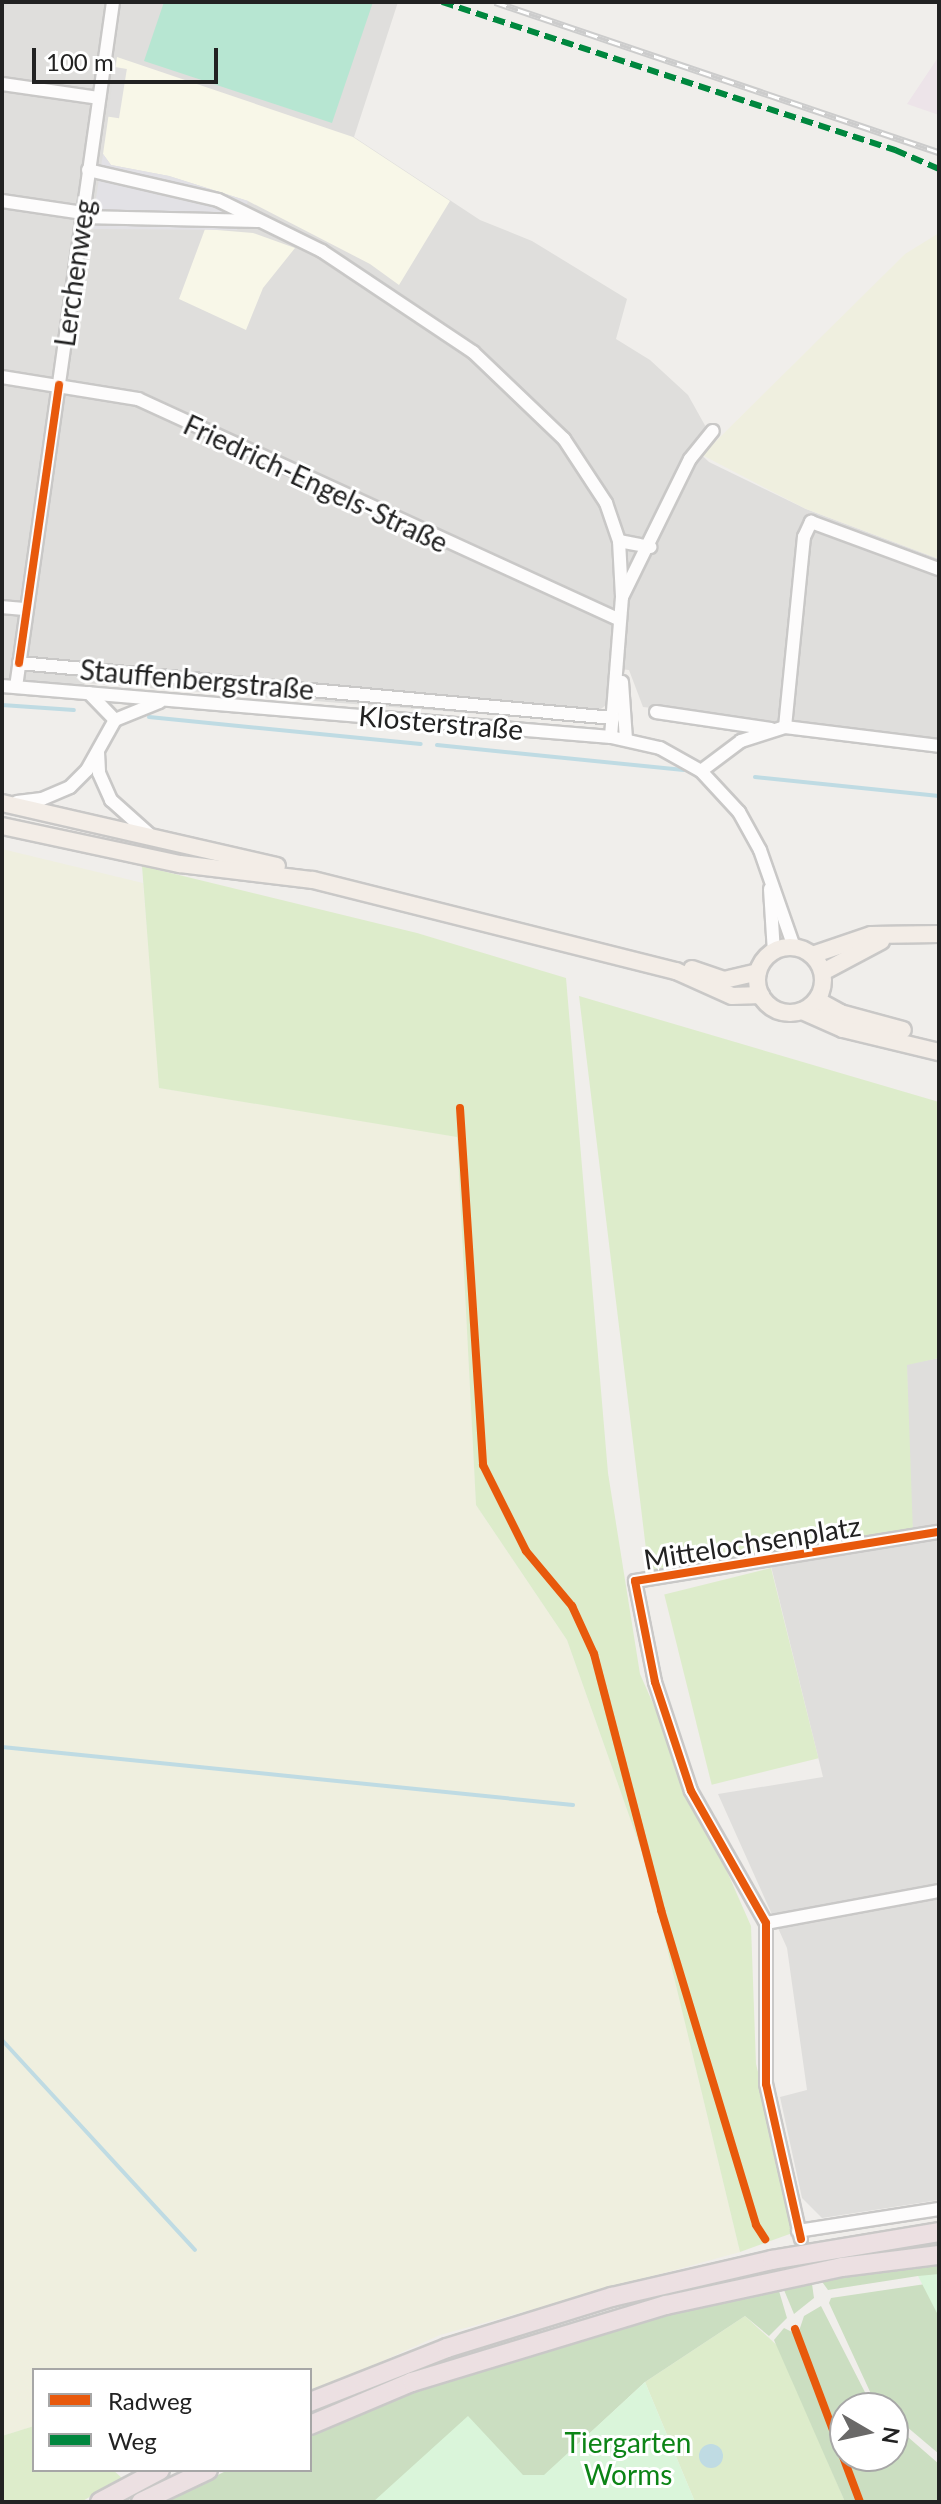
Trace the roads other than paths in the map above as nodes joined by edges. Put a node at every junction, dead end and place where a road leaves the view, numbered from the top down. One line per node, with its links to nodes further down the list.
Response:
1 (113, 2): 3 (street, Lerchenweg)
2 (2, 84): 3 (street)
3 (99, 98): 4 (street, Lerchenweg)
4 (88, 170): 6 (street, Lerchenweg); 7 (street)
5 (2, 201): 6 (street)
6 (82, 215): 7 (street); 9 (street, Lerchenweg)
7 (266, 222): 11 (street)
8 (2, 377): 9 (street, Friedrich-Engels-Straße)
9 (59, 385): 16 (street, Lerchenweg); 17 (street, Friedrich-Engels-Straße)
10 (713, 431): 12 (street)
11 (619, 541): 12 (street); 14 (street)
12 (650, 547): 14 (street)
13 (939, 569): 27 (street)
14 (622, 597): 17 (street)
15 (2, 607): 16 (street)
16 (24, 609): 18 (street, Lerchenweg)
17 (620, 620): 19 (street)
18 (19, 663): 21 (street, Lerchenweg); 25 (street, Stauffenbergstraße)
19 (619, 667): 25 (street); 30 (street)
20 (2, 686): 21 (street, Klosterstraße)
21 (16, 687): 22 (street, Klosterstraße)
22 (89, 693): 23 (street, Klosterstraße); 26 (street)
23 (174, 700): 26 (street, Klosterstraße); 29 (street, Klosterstraße)
24 (656, 712): 28 (street)
25 (613, 718): 29 (street)
26 (115, 720): 32 (street)
27 (785, 727): 28 (street); 31 (street)
28 (771, 729): 33 (street)
29 (611, 737): 30 (street, Klosterstraße)
30 (626, 739): 33 (street, Klosterstraße)
31 (939, 746)
32 (98, 748): 34 (street); 36 (street)
33 (701, 771): 37 (street, Klosterstraße)
34 (2, 802): 36 (main road)
35 (2, 826): 38 (main road)
36 (158, 840): 38 (main road)
37 (768, 870): 41 (street, Klosterstraße); 42 (street, Klosterstraße)
38 (430, 906): 44 (main road); 46 (main road)
39 (913, 933): 40 (main road); 43 (main road); 45 (main road)
40 (939, 934)
41 (794, 947): 42 (main road); 43 (main road)
42 (774, 952): 44 (main road)
43 (812, 955): 45 (main road)
44 (758, 972): 46 (main road)
45 (823, 972): 47 (main road)
46 (761, 995): 48 (main road)
47 (817, 1000): 48 (main road); 49 (main road)
48 (802, 1011): 50 (main road)
49 (939, 1041)
50 (939, 1052)
51 (939, 1532): 53 (street, Mittelochsenplatz)
52 (939, 1891): 53 (street)
53 (766, 1923): 54 (street, Mittelochsenplatz)
54 (939, 2209)
55 (939, 2232): 57 (highway)
56 (939, 2255): 58 (highway)
57 (312, 2401)
58 (312, 2424)
59 (156, 2472): 61 (highway)
60 (204, 2472): 62 (highway)
61 (100, 2502)
62 (141, 2502)

